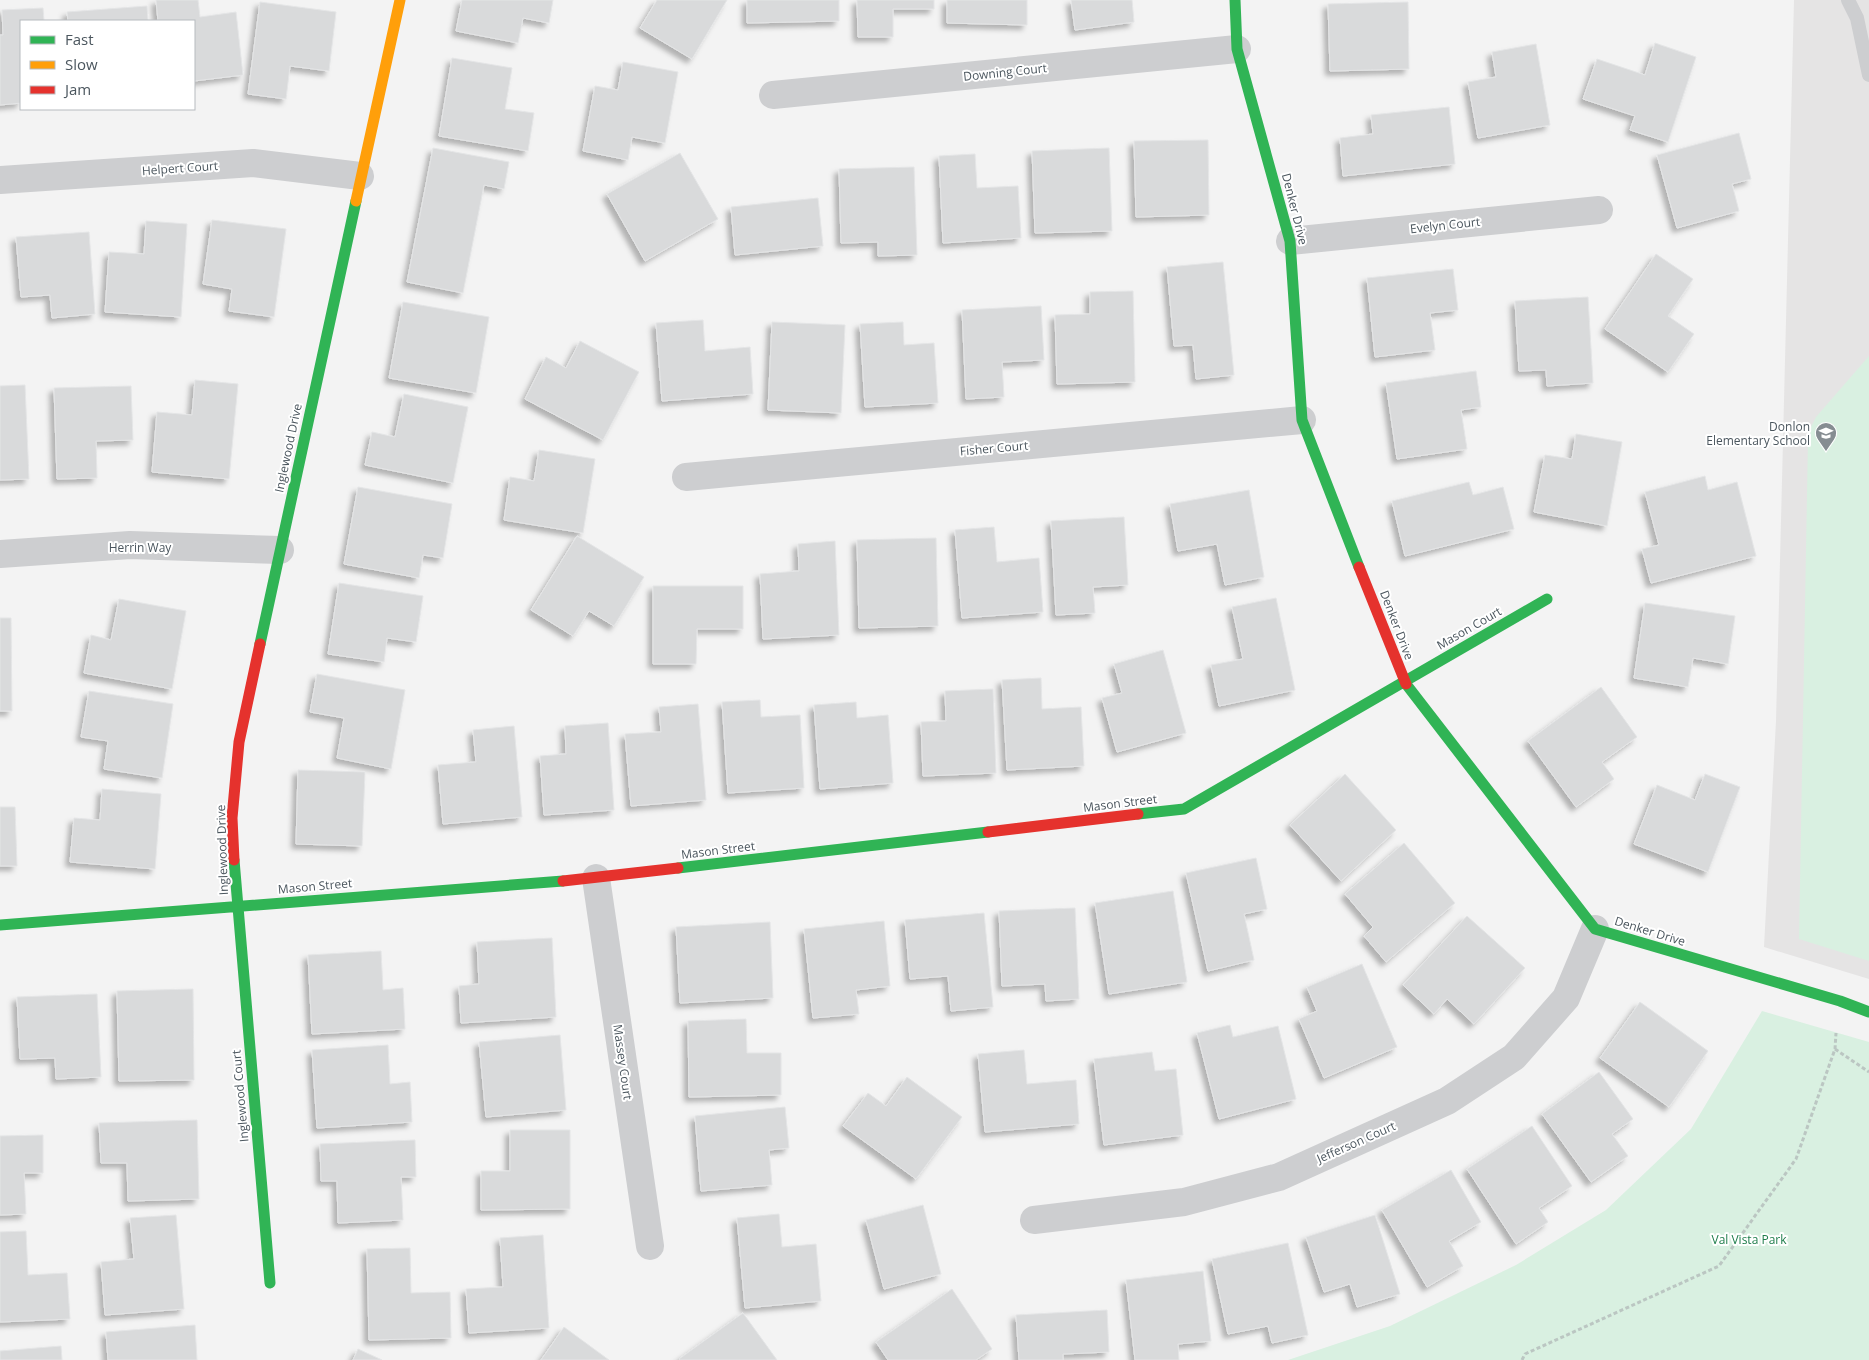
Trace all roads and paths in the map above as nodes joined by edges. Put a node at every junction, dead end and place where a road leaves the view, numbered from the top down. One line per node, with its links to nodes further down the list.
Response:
1 (400, 0): 7 (street, Inglewood Drive)
2 (1235, 0): 4 (street, Denker Drive)
3 (1848, 0): 5 (lane)
4 (1237, 49): 6 (street, Downing Court); 10 (street, Denker Drive)
5 (1869, 75)
6 (773, 95)
7 (360, 176): 8 (street, Helpert Court); 13 (street, Inglewood Drive)
8 (0, 180)
9 (1599, 210): 10 (street, Evelyn Court)
10 (1290, 241): 11 (street, Denker Drive)
11 (1302, 420): 12 (street, Fisher Court); 16 (street, Denker Drive)
12 (686, 477)
13 (280, 550): 14 (street, Herrin Way); 18 (street, Inglewood Drive)
14 (0, 554)
15 (1547, 599): 16 (street, Mason Court)
16 (1404, 681): 17 (street, Mason Street); 20 (street, Denker Drive)
17 (596, 878): 18 (street, Mason Street); 24 (street, Massey Court)
18 (237, 906): 19 (street, Mason Street); 25 (street, Inglewood Court)
19 (0, 925)
20 (1595, 929): 21 (street, Denker Drive); 23 (street, Jefferson Court)
21 (1869, 1012)
22 (1869, 1072): 26 (path)
23 (1034, 1220)
24 (650, 1246)
25 (270, 1283)
26 (1522, 1360)

